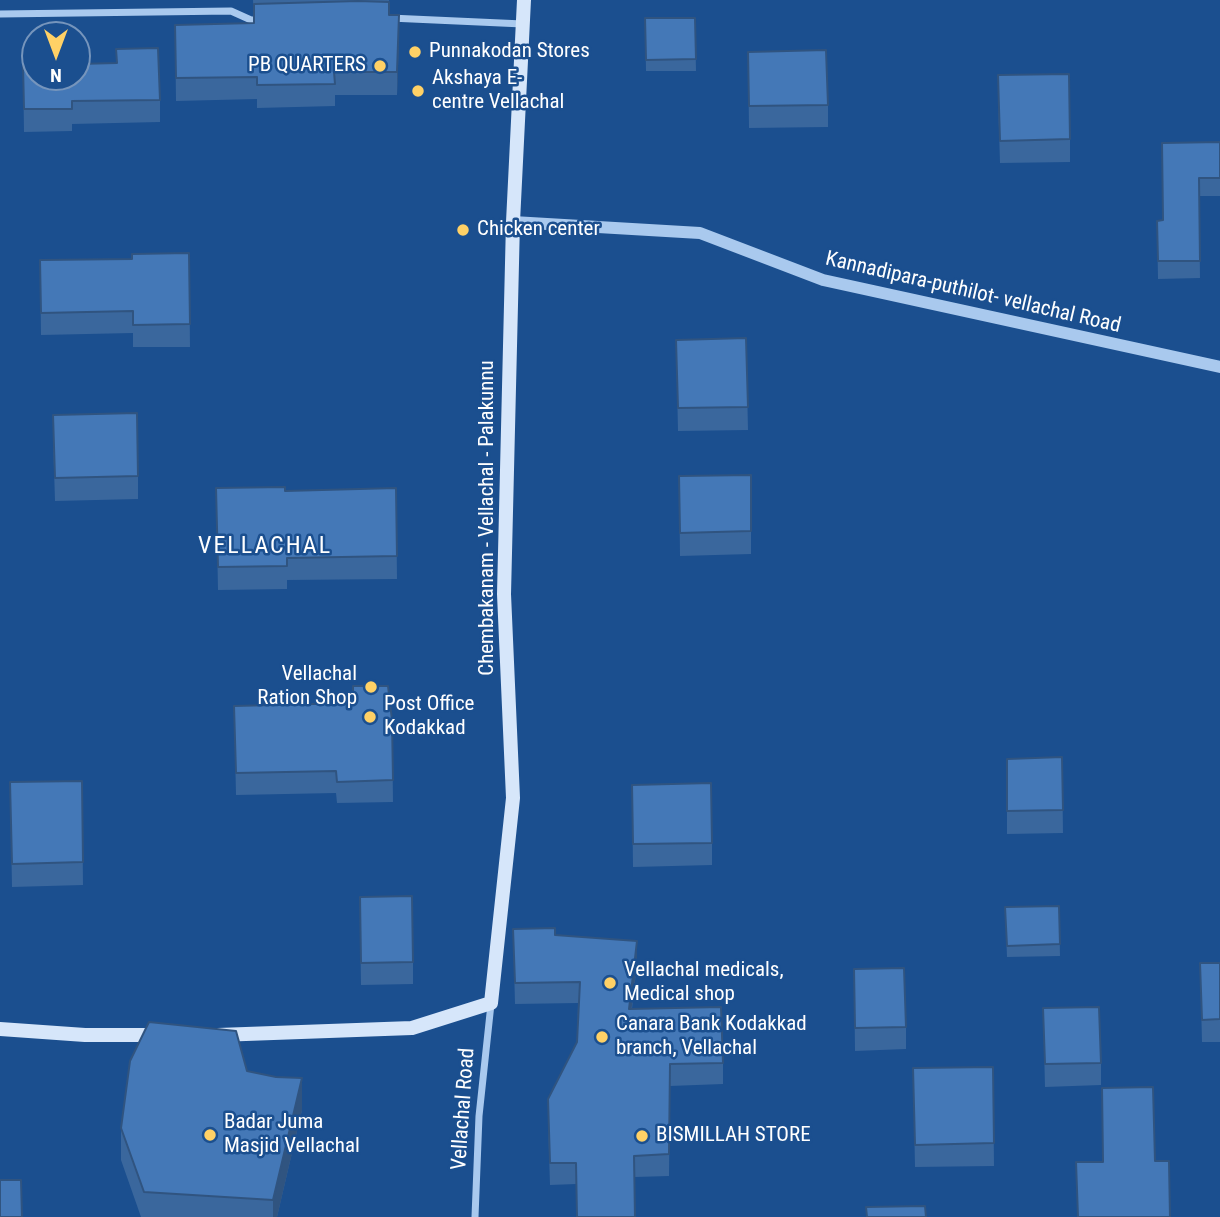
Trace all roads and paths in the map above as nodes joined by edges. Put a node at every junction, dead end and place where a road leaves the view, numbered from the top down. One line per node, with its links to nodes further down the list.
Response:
1 (524, 0): 5 (main road, Chembakanam - Vellachal - Palakunnu)
2 (0, 14): 4 (street)
3 (386, 18): 5 (street)
4 (278, 19)
5 (523, 24): 6 (main road, Chembakanam - Vellachal - Palakunnu)
6 (513, 222): 7 (street, Kannadipara-puthilot- vellachal Road); 8 (main road, Chembakanam - Vellachal - Palakunnu)
7 (1220, 367)
8 (491, 1003): 11 (main road); 12 (street, Vellachal Road)
9 (0, 1029): 10 (main road)
10 (167, 1035)
11 (209, 1035)
12 (475, 1217)

